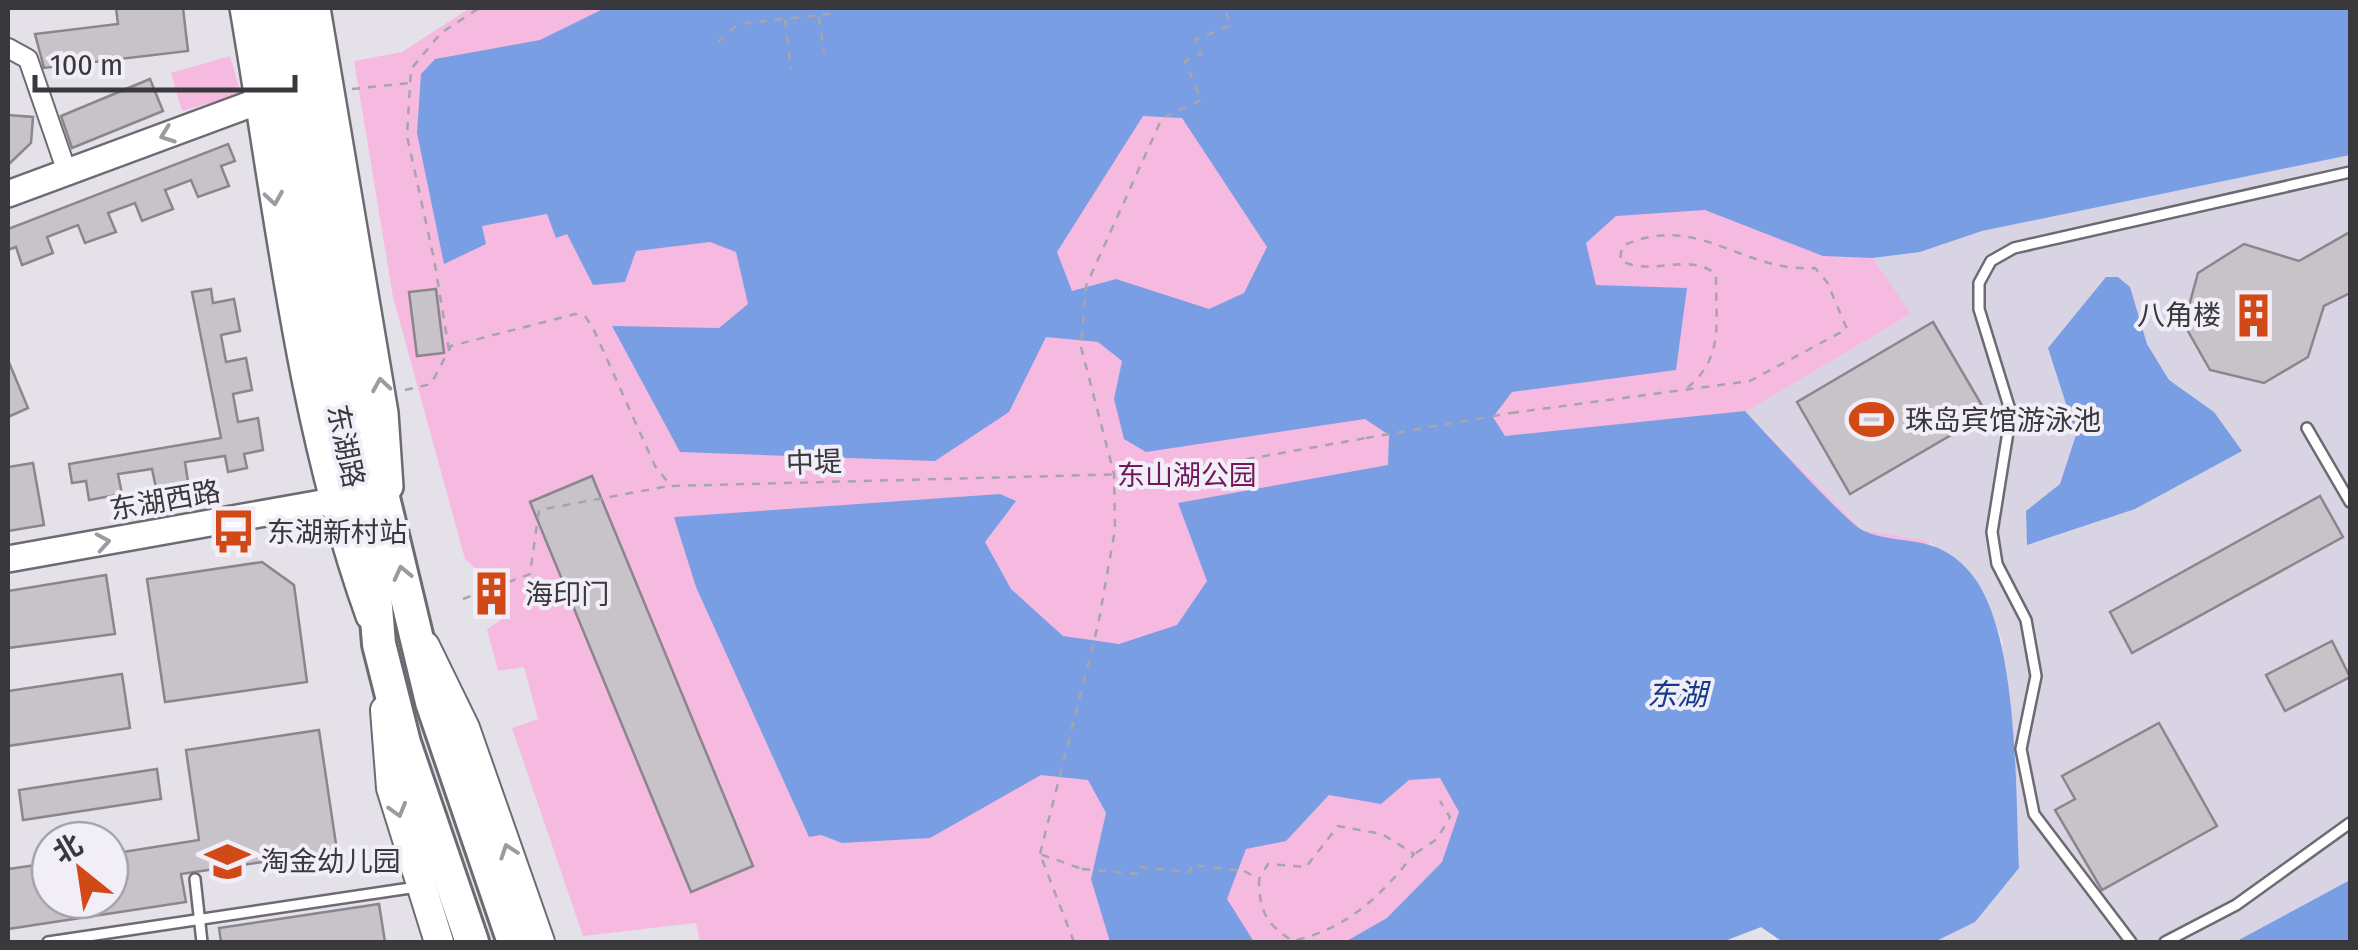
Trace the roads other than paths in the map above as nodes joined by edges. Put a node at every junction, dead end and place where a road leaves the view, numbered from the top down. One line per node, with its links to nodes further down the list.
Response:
1 (243, 8): 6 (main road)
2 (266, 8): 10 (highway, 东湖路)
3 (293, 8): 10 (highway, 东湖路)
4 (317, 8): 14 (main road, one-way to 4)
5 (8, 48): 8 (street)
6 (259, 101): 8 (main road, one-way to 8); 12 (main road, one-way to 12)
7 (2350, 172): 28 (lane)
8 (68, 174): 9 (main road)
9 (8, 194)
10 (314, 211): 14 (highway, 东湖路); 17 (highway, 东湖路)
11 (2307, 428): 13 (lane)
12 (333, 501): 15 (main road, 东湖西路, one-way to 12); 17 (main road)
13 (2350, 502)
14 (389, 517): 16 (highway, 东湖路, one-way to 14)
15 (8, 559)
16 (416, 629): 26 (highway, 东湖路); 27 (main road, one-way to 16)
17 (379, 644): 20 (highway, 东湖路, one-way to 20)
18 (2350, 823): 29 (lane)
19 (195, 879): 21 (lane)
20 (434, 882): 21 (lane); 24 (main road); 25 (highway, 东湖路)
21 (200, 921): 22 (lane); 23 (lane)
22 (48, 942)
23 (202, 942)
24 (439, 942)
25 (472, 942)
26 (514, 942)
27 (540, 942)
28 (2131, 942)
29 (2165, 942)

